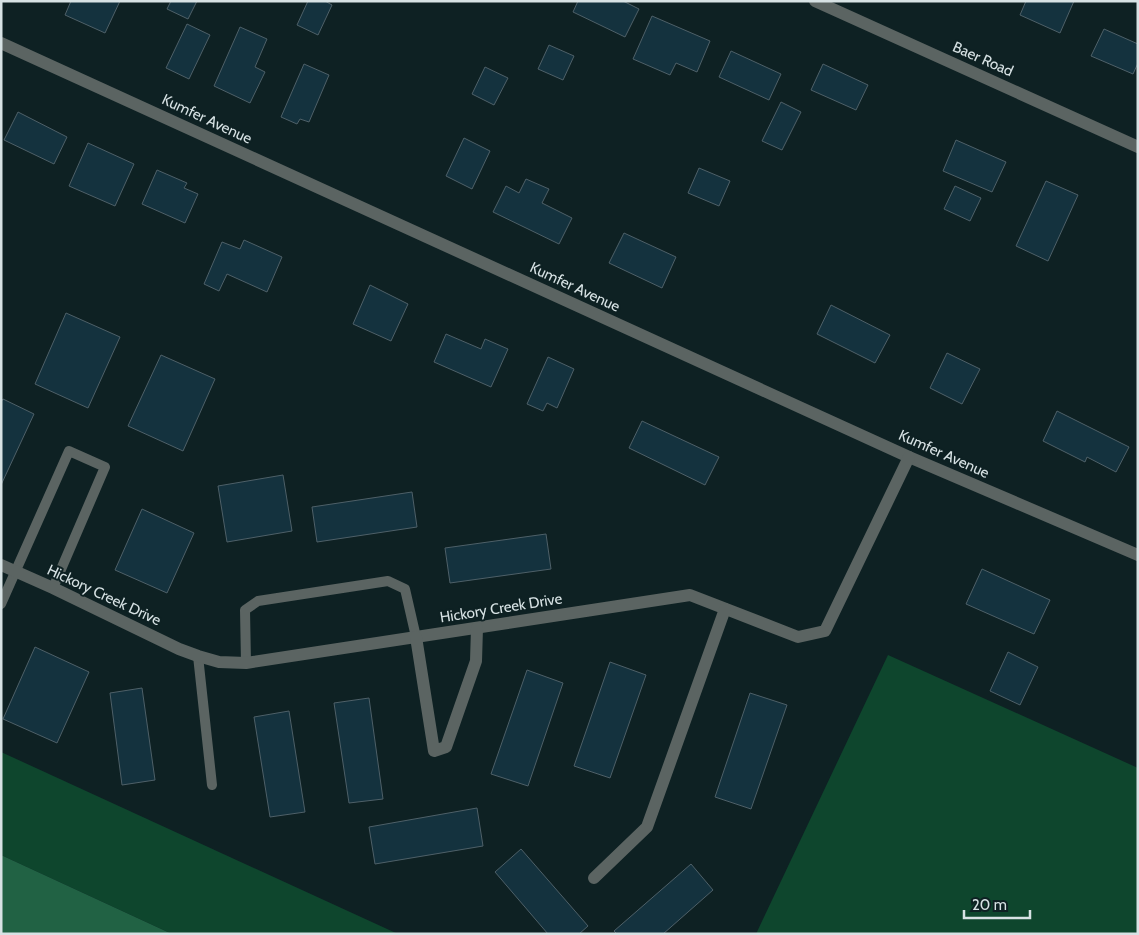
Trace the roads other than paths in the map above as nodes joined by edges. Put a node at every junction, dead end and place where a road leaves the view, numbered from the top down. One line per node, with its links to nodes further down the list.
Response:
1 (815, 1): 3 (street, Baer Road)
2 (1, 43): 4 (street, Kumfer Avenue)
3 (1138, 147)
4 (910, 457): 5 (street, Kumfer Avenue); 10 (street, Hickory Creek Drive)
5 (1138, 556)
6 (1, 565): 7 (street, Hickory Creek Drive)
7 (15, 572): 8 (street, Hickory Creek Drive); 8 (lane); 9 (lane)
8 (53, 588): 13 (street, Hickory Creek Drive)
9 (1, 604)
10 (725, 609): 11 (street, Hickory Creek Drive); 16 (street)
11 (477, 628): 12 (street, Hickory Creek Drive); 12 (street)
12 (416, 637): 14 (street, Hickory Creek Drive); 14 (lane)
13 (198, 656): 14 (street, Hickory Creek Drive); 15 (lane)
14 (246, 663)
15 (212, 786)
16 (594, 878)

